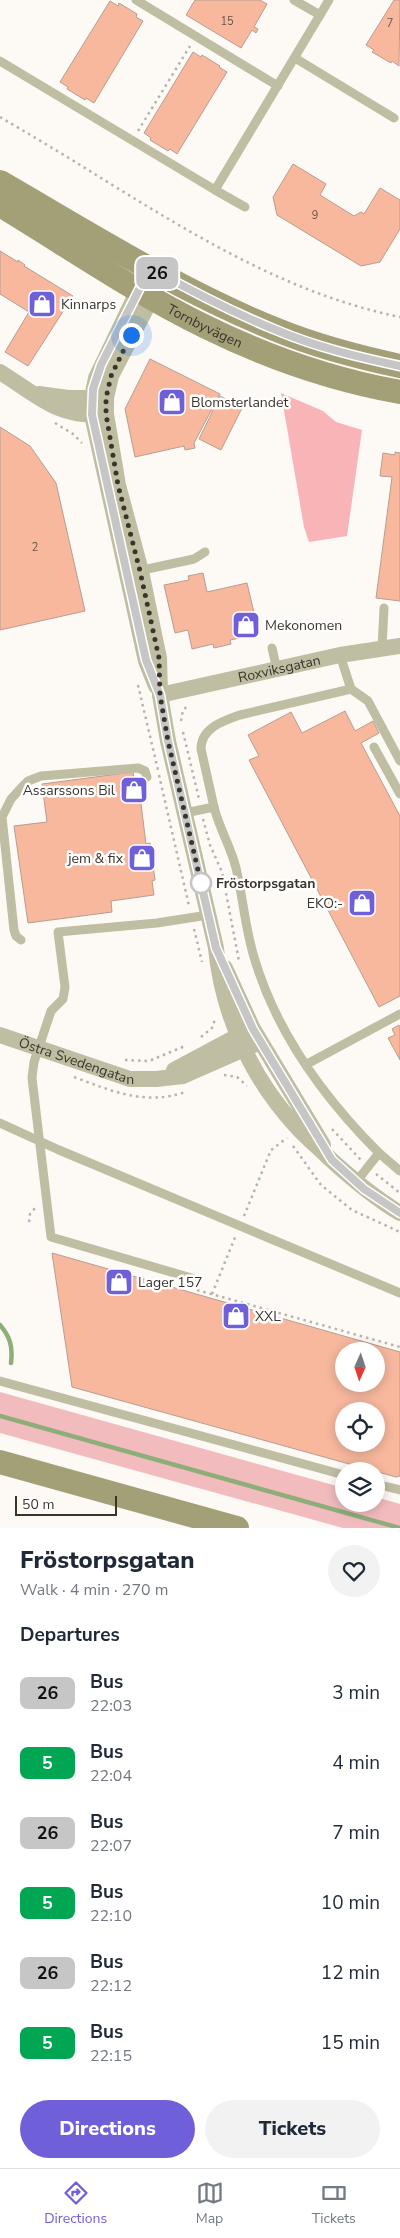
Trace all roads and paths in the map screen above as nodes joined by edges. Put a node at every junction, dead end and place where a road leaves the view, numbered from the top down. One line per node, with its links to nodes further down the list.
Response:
1 (136, 0): 5 (lane)
2 (294, 0): 4 (lane)
3 (330, 0): 4 (lane)
4 (320, 16): 6 (lane)
5 (196, 36): 8 (lane); 11 (path)
6 (295, 58): 8 (lane); 10 (lane)
7 (0, 62): 11 (lane)
8 (278, 86): 13 (lane)
9 (0, 117): 18 (path)
10 (394, 118)
11 (132, 141): 13 (lane)
12 (0, 182): 16 (main road, Tornbyvägen)
13 (215, 190): 15 (lane)
14 (0, 205): 17 (main road, Tornbyvägen)
15 (245, 207)
16 (156, 272): 17 (street); 19 (main road, Tornbyvägen)
17 (145, 294): 21 (main road, Tornbyvägen); 22 (street)
18 (400, 317)
19 (400, 366)
20 (0, 372): 22 (street)
21 (400, 392)
22 (99, 406): 24 (street)
23 (205, 552): 24 (lane)
24 (133, 572): 32 (street)
25 (384, 608): 28 (lane)
26 (400, 646): 28 (street, Roxviksgatan)
27 (272, 648): 30 (lane)
28 (382, 648): 29 (street, Roxviksgatan)
29 (340, 655): 30 (street, Roxviksgatan); 31 (lane)
30 (277, 670): 32 (street, Roxviksgatan)
31 (351, 689): 34 (lane); 37 (lane)
32 (160, 695): 38 (street)
33 (374, 747): 36 (lane)
34 (400, 761)
35 (147, 777): 40 (lane)
36 (400, 794)
37 (214, 807): 38 (lane); 45 (lane)
38 (185, 813): 39 (street)
39 (208, 915): 43 (street); 44 (lane)
40 (21, 940)
41 (400, 1014): 45 (lane)
42 (0, 1034): 44 (street, Östra Svedengatan)
43 (249, 1039): 44 (street, Östra Svedengatan); 54 (street)
44 (39, 1048): 51 (lane)
45 (307, 1064): 52 (lane)
46 (68, 1075): 48 (path)
47 (220, 1076): 49 (path)
48 (192, 1088)
49 (252, 1094)
50 (0, 1123): 51 (lane)
51 (39, 1141): 56 (lane); 58 (lane)
52 (379, 1153): 53 (lane); 54 (lane)
53 (400, 1171)
54 (356, 1182): 55 (street)
55 (400, 1213)
56 (239, 1226): 57 (path); 60 (lane); 61 (path)
57 (400, 1232)
58 (195, 1279)
59 (195, 1289): 61 (path)
60 (400, 1293)
61 (212, 1294): 62 (path)
62 (240, 1302): 63 (path); 64 (path)
63 (238, 1306)
64 (367, 1339): 65 (path); 66 (path)
65 (366, 1342)
66 (400, 1347)
67 (0, 1380): 69 (lane)
68 (0, 1462): 72 (main road)
69 (335, 1473)
70 (385, 1486): 71 (lane)
71 (400, 1490)
72 (237, 1528)

